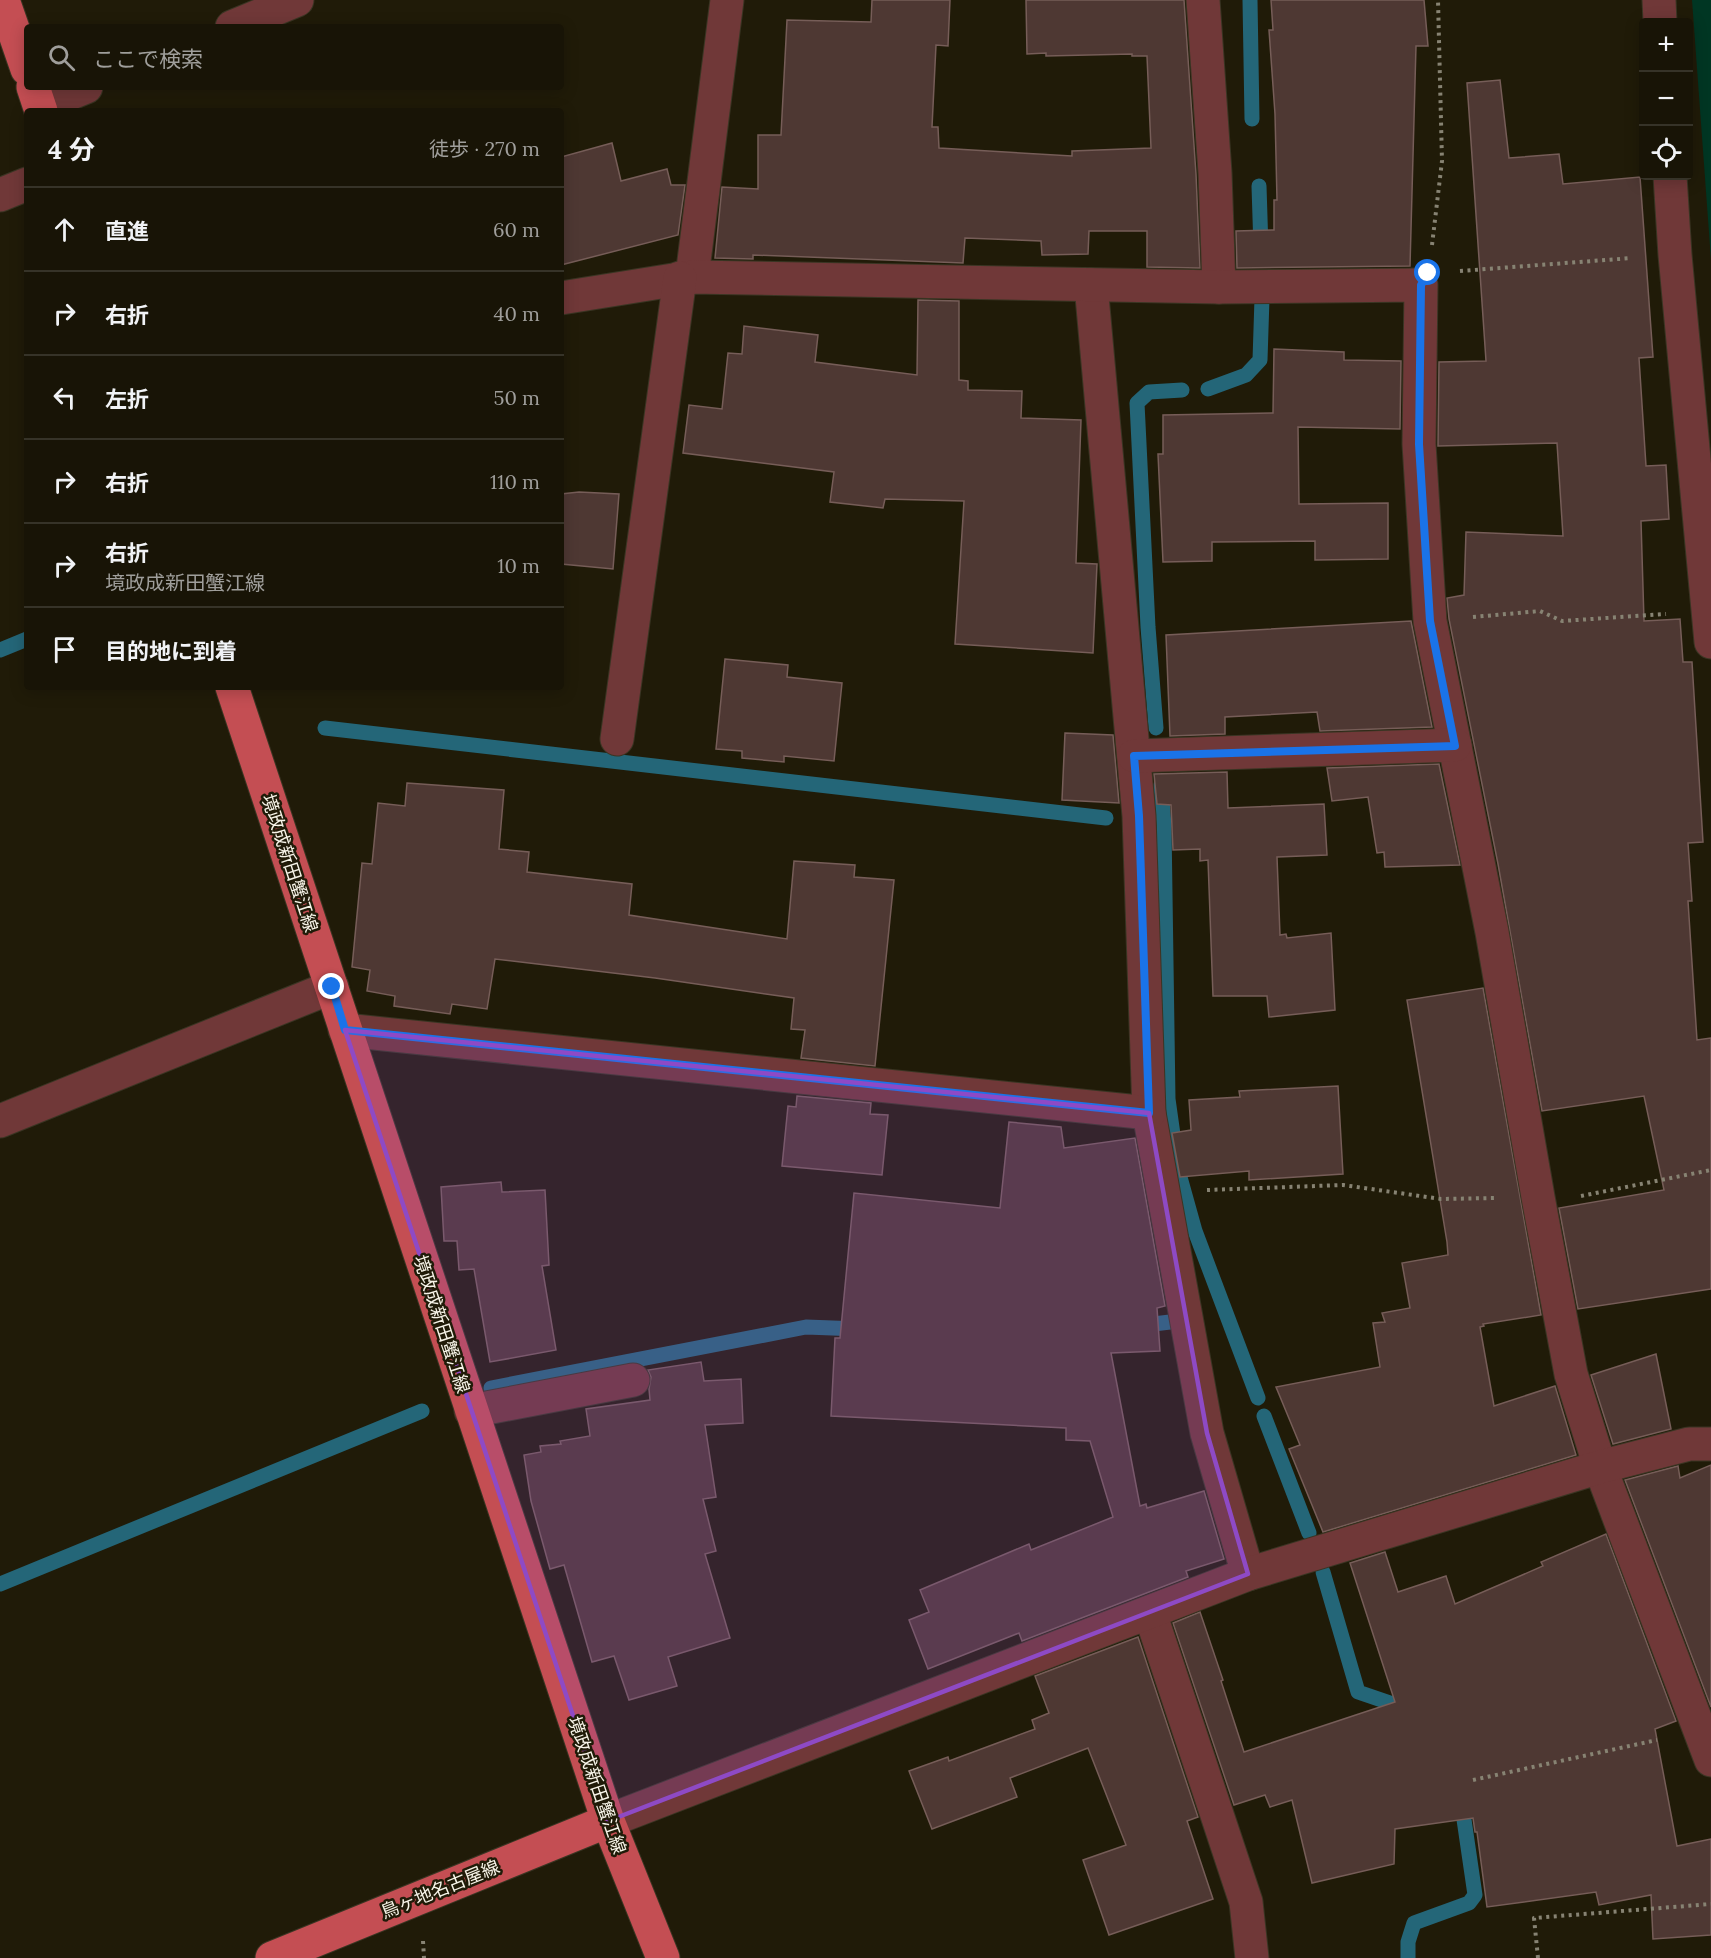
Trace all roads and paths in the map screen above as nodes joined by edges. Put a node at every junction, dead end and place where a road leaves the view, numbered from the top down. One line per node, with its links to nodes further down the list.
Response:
1 (3, 0): 9 (main road)
2 (297, 0): 8 (street)
3 (727, 0): 16 (street)
4 (1203, 0): 19 (street)
5 (1438, 0): 17 (path)
6 (1659, 0): 7 (street)
7 (1660, 18)
8 (239, 24)
9 (24, 60)
10 (76, 90): 11 (street)
11 (38, 101)
12 (1670, 180): 15 (street)
13 (24, 185): 14 (street)
14 (0, 195)
15 (1675, 255): 17 (path); 22 (street)
16 (686, 277): 18 (street); 20 (street); 24 (street)
17 (1425, 279): 19 (street); 21 (street)
18 (1090, 285): 19 (street); 26 (street)
19 (1219, 287)
20 (564, 297)
21 (1430, 621): 22 (path); 25 (street)
22 (1710, 627)
23 (233, 690): 27 (main road, 境政成新田蟹江線)
24 (617, 739)
25 (1455, 746): 26 (street); 33 (street)
26 (1134, 756): 29 (street)
27 (332, 987): 28 (main road, 境政成新田蟹江線); 30 (street)
28 (345, 1030): 29 (street); 35 (main road, 境政成新田蟹江線)
29 (1149, 1113): 38 (street)
30 (0, 1121)
31 (1711, 1170): 33 (path)
32 (1202, 1191): 33 (path)
33 (1538, 1201): 37 (street)
34 (633, 1380): 35 (street)
35 (471, 1411): 42 (main road, 境政成新田蟹江線)
36 (1711, 1444): 37 (street)
37 (1600, 1467): 38 (street); 40 (street)
38 (1248, 1574): 39 (street)
39 (1150, 1613): 42 (street); 46 (street)
40 (1706, 1745): 41 (path)
41 (1473, 1780)
42 (608, 1821): 44 (main road, 鳥ヶ地名古屋線); 45 (main road, 境政成新田蟹江線)
43 (1711, 1904): 47 (path)
44 (273, 1958)
45 (663, 1958)
46 (1252, 1958)
47 (1538, 1958)

